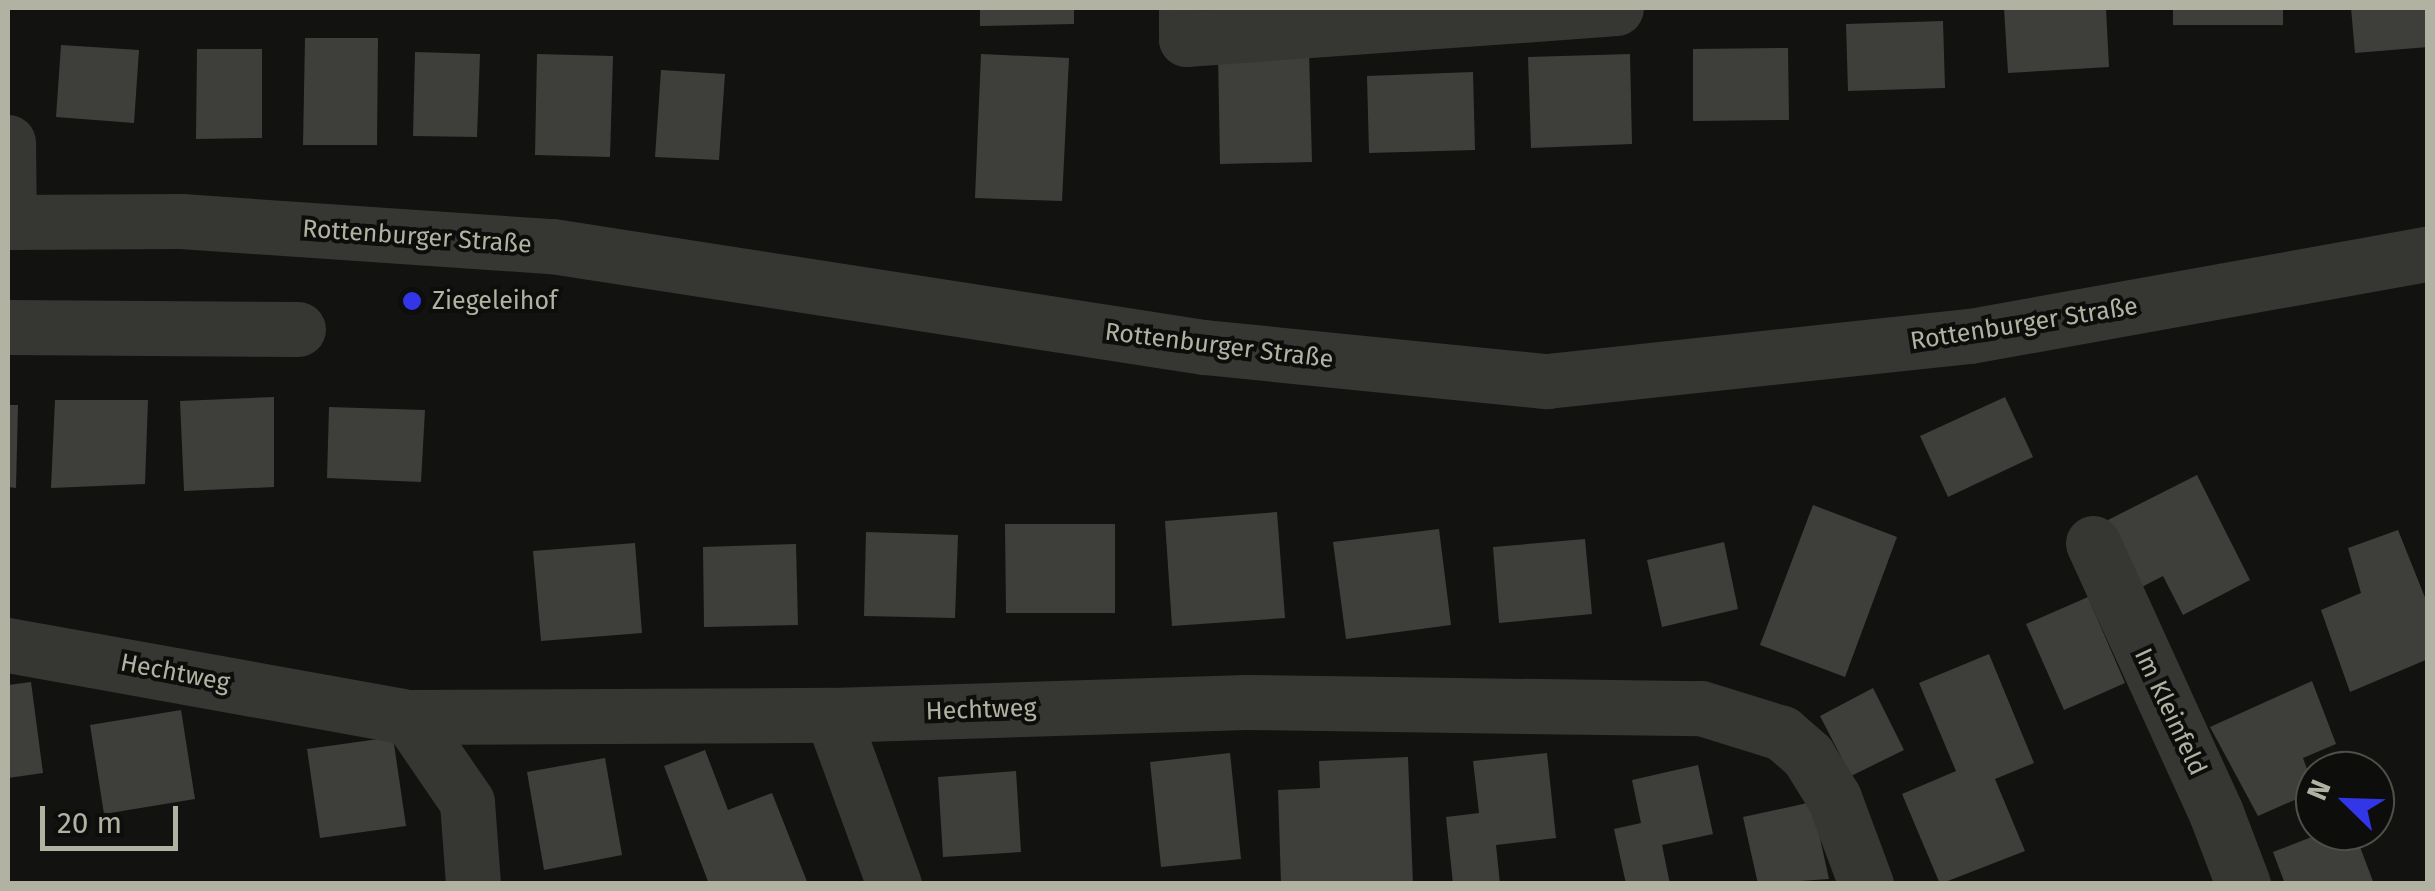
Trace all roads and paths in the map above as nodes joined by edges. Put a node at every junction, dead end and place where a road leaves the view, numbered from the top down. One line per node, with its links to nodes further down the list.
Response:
1 (1616, 8): 2 (street)
2 (1186, 23)
3 (8, 142): 4 (street)
4 (8, 222): 5 (street, Rottenburger Straße)
5 (2428, 254)
6 (8, 327): 7 (street)
7 (298, 329)
8 (2093, 543): 15 (street, Im Kleinfeld)
9 (8, 644): 11 (street, Hechtweg)
10 (832, 715): 11 (street, Hechtweg); 13 (street); 14 (street, Hechtweg)
11 (409, 717): 12 (street)
12 (474, 884)
13 (894, 884)
14 (1866, 884)
15 (2243, 884)

